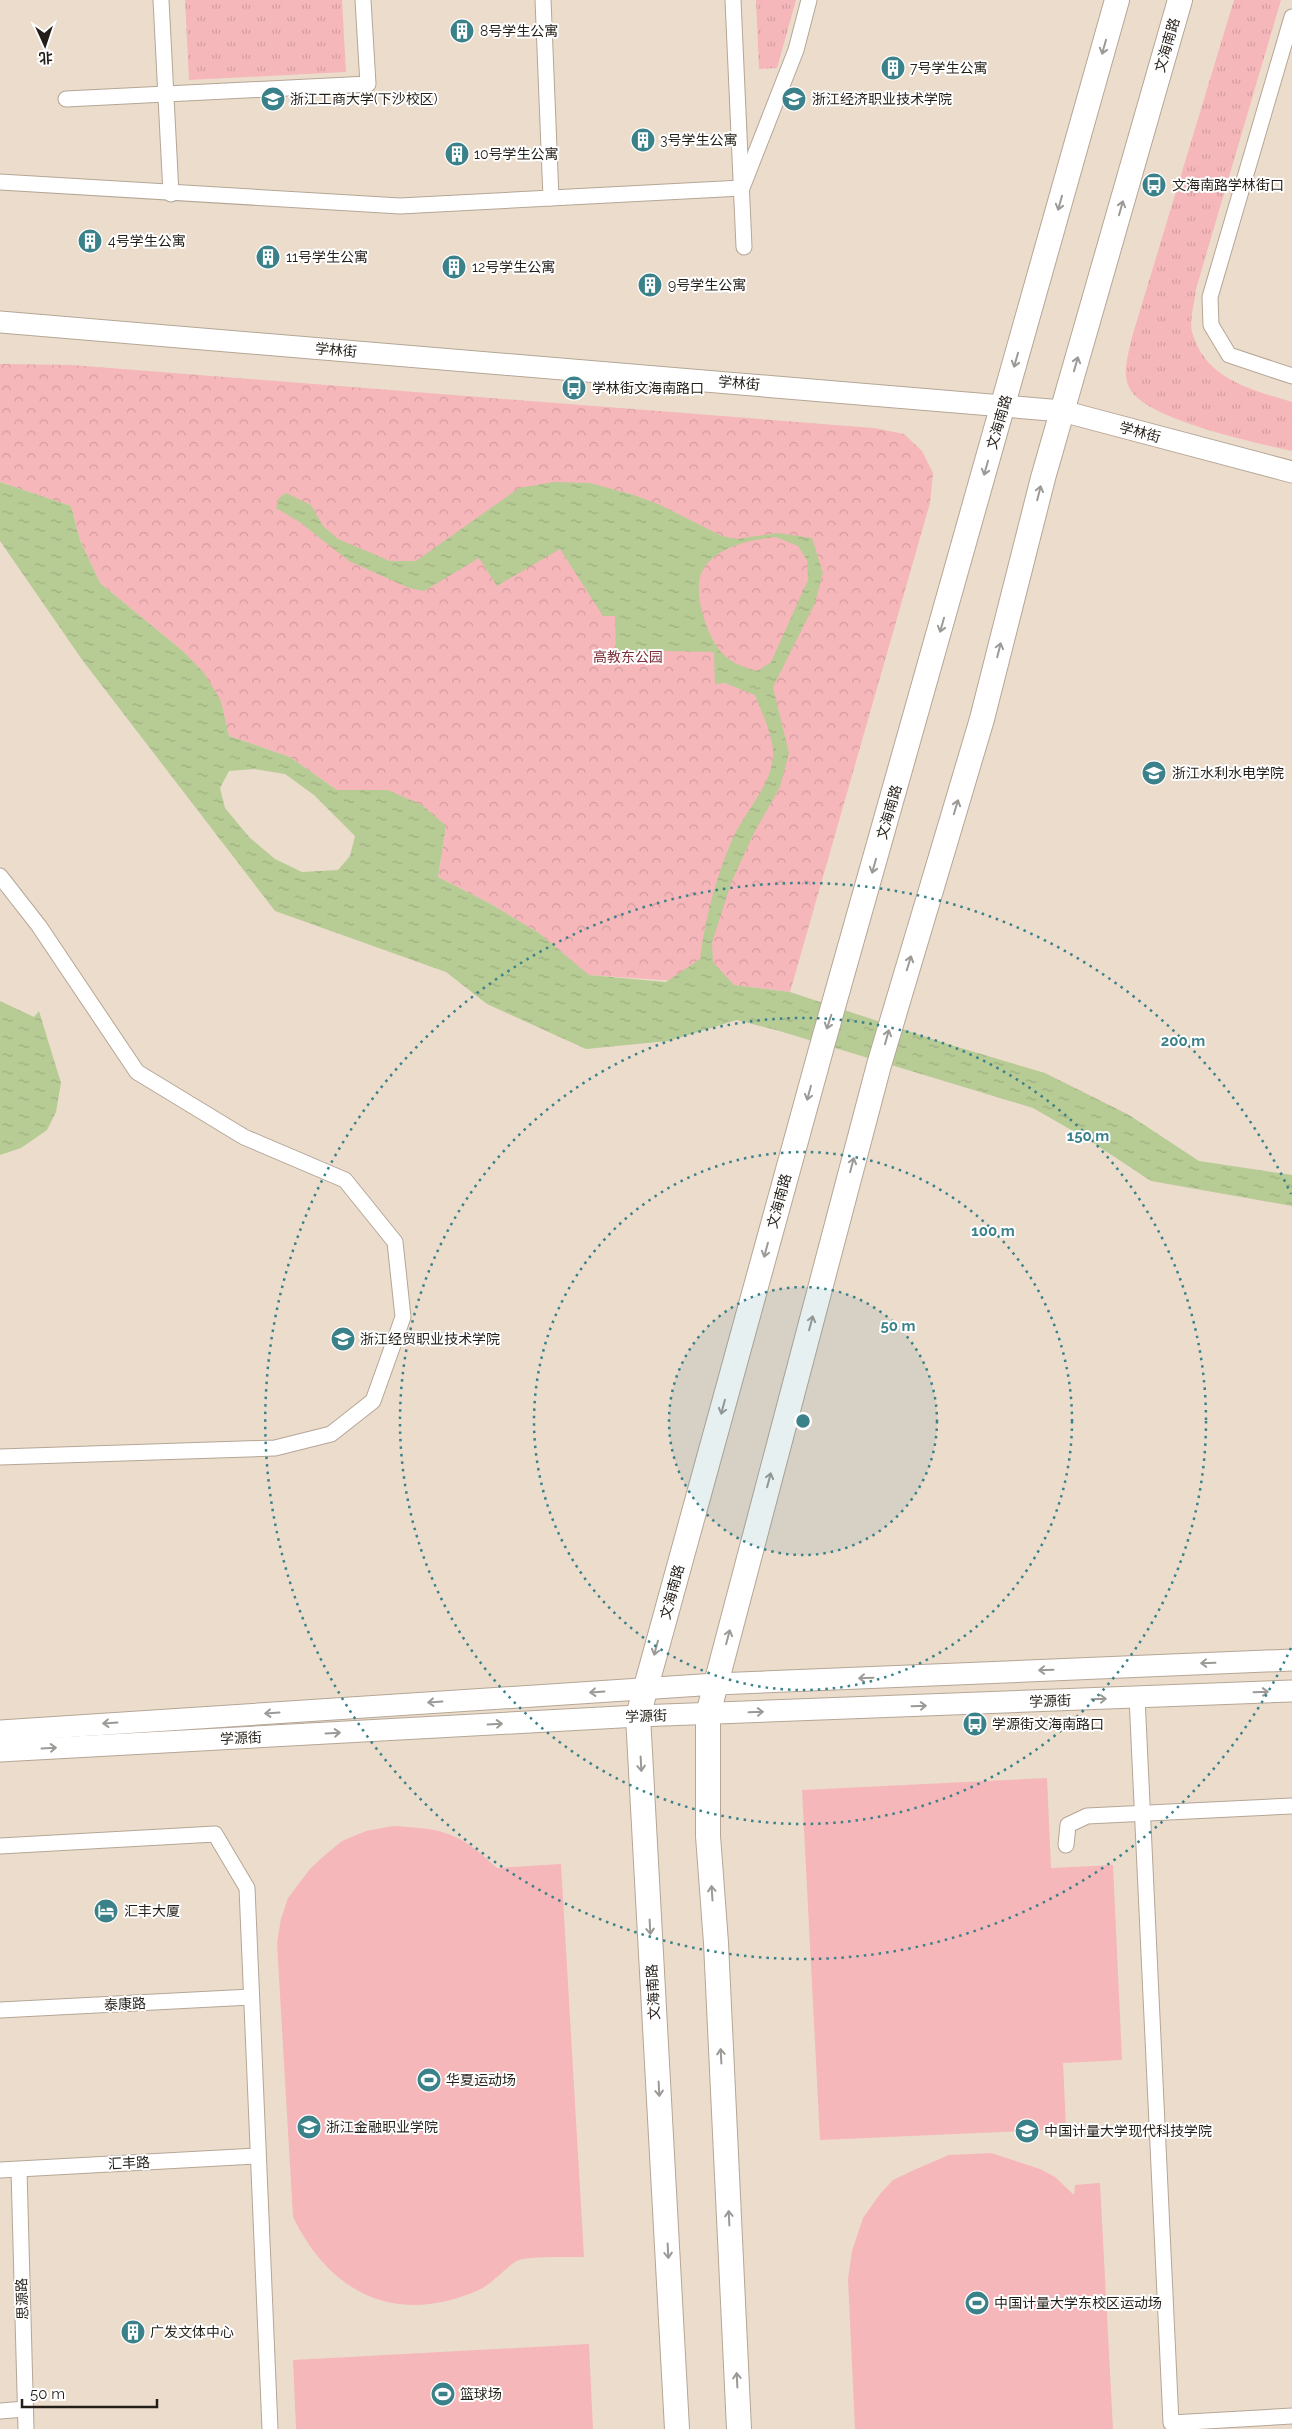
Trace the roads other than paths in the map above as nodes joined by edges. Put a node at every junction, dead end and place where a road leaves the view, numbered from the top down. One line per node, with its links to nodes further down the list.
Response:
1 (161, 0): 9 (street)
2 (363, 0): 9 (street)
3 (543, 0): 14 (street)
4 (733, 0): 12 (street)
5 (809, 0): 12 (street)
6 (1117, 0): 18 (main road, 文海南路, one-way to 18)
7 (1180, 0): 19 (main road, 文海南路, one-way to 7)
8 (1292, 17): 17 (street)
9 (166, 94): 10 (street); 13 (street)
10 (66, 98)
11 (0, 182): 13 (street)
12 (742, 188): 14 (street); 15 (street)
13 (171, 194): 14 (street)
14 (551, 198)
15 (744, 247)
16 (0, 322): 18 (main road, 学林街)
17 (1292, 376)
18 (1004, 405): 19 (main road, 学林街); 25 (main road, 文海南路, one-way to 25)
19 (1062, 411): 20 (main road, 学林街); 24 (main road, 文海南路, one-way to 19)
20 (1292, 472)
21 (0, 876): 22 (street)
22 (0, 1457)
23 (1292, 1660): 24 (main road, one-way to 24)
24 (716, 1684): 25 (main road); 28 (main road, 文海南路)
25 (645, 1689): 29 (main road, 文海南路); 30 (main road, one-way to 30)
26 (1292, 1691): 27 (main road, 学源街, one-way to 26)
27 (1137, 1697): 28 (main road, 学源街, one-way to 27); 33 (street)
28 (708, 1714): 29 (main road, 学源街); 47 (main road, 文海南路, one-way to 28)
29 (638, 1716): 31 (main road, 学源街, one-way to 29); 46 (main road, 文海南路, one-way to 46)
30 (0, 1730)
31 (0, 1751)
32 (1292, 1806): 33 (street)
33 (1142, 1813): 34 (street); 43 (street)
34 (1066, 1845)
35 (0, 1846): 36 (street)
36 (251, 1997): 37 (street, 泰康路); 38 (street)
37 (0, 2010)
38 (257, 2156): 40 (street, 汇丰路); 45 (street)
39 (0, 2170): 40 (street, 汇丰路)
40 (19, 2170): 41 (street, 思源路)
41 (25, 2409): 42 (street); 44 (street, 思源路)
42 (0, 2411)
43 (1292, 2416)
44 (26, 2429)
45 (270, 2429)
46 (677, 2429)
47 (739, 2429)

